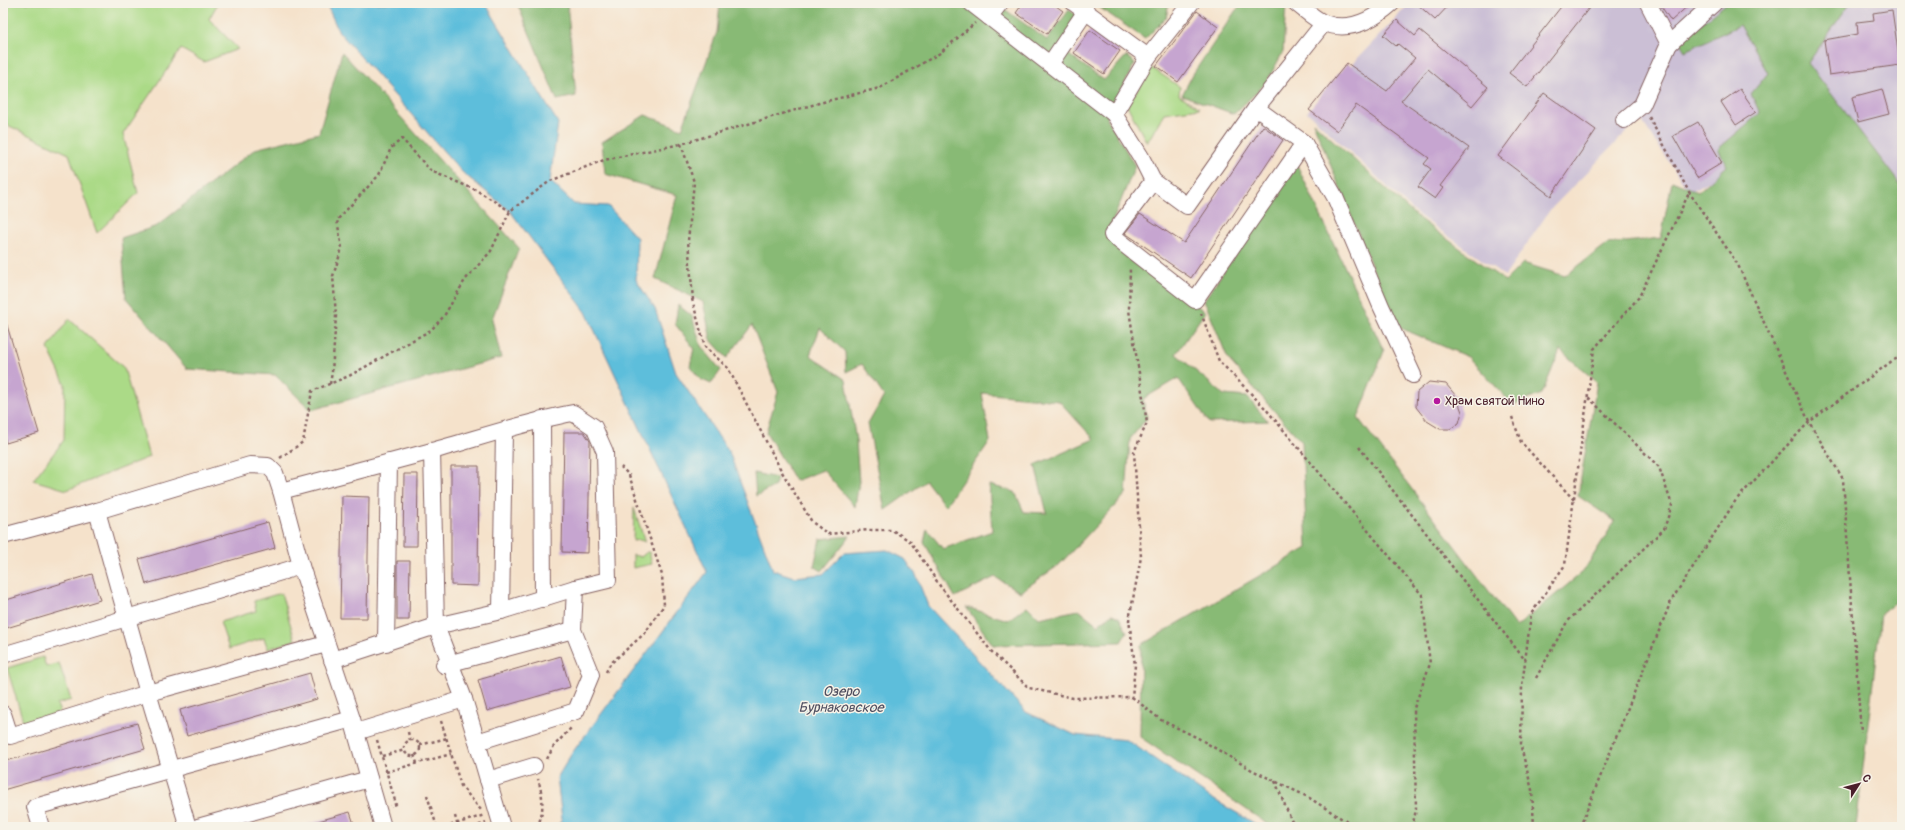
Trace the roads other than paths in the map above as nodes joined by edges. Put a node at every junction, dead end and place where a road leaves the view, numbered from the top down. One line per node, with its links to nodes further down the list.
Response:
1 (971, 3): 9 (street)
2 (1000, 3): 9 (street)
3 (1296, 3): 10 (street)
4 (1392, 3): 10 (street)
5 (1648, 3): 11 (street)
6 (1713, 3): 11 (street)
7 (1189, 4): 12 (street)
8 (1080, 7): 12 (street); 13 (street)
9 (988, 16): 13 (street)
10 (1324, 23): 14 (street)
11 (1669, 44): 16 (street)
12 (1148, 57): 15 (street)
13 (1050, 64): 15 (street)
14 (1256, 108): 17 (street); 18 (street)
15 (1114, 114): 18 (street)
16 (1624, 120)
17 (1304, 143): 18 (street); 19 (street)
18 (1154, 181)
19 (1413, 376)
20 (542, 419): 21 (street); 28 (street); 29 (street)
21 (504, 431): 22 (street); 30 (street)
22 (432, 451): 23 (street); 32 (street)
23 (389, 462): 24 (street); 34 (street)
24 (281, 491): 25 (street); 27 (street)
25 (97, 512): 26 (street); 31 (street)
26 (3, 536)
27 (301, 566): 31 (street); 35 (street)
28 (575, 588): 29 (street); 33 (street)
29 (543, 599): 30 (street)
30 (501, 611): 32 (street)
31 (127, 617): 36 (street); 39 (street)
32 (436, 626): 34 (street); 38 (street)
33 (573, 630): 38 (street); 43 (street)
34 (386, 643): 37 (street)
35 (326, 644): 37 (street); 39 (street)
36 (3, 655)
37 (332, 660): 42 (street)
38 (447, 664): 40 (street)
39 (148, 693): 41 (street); 44 (street)
40 (464, 699): 42 (street); 43 (street)
41 (3, 714)
42 (354, 725): 44 (street); 46 (street)
43 (477, 742): 47 (street)
44 (172, 769): 49 (street); 50 (street)
45 (539, 769): 47 (street)
46 (369, 779): 51 (street); 52 (street)
47 (488, 780): 48 (street)
48 (497, 824)
49 (41, 827)
50 (188, 827)
51 (198, 827)
52 (383, 827)

